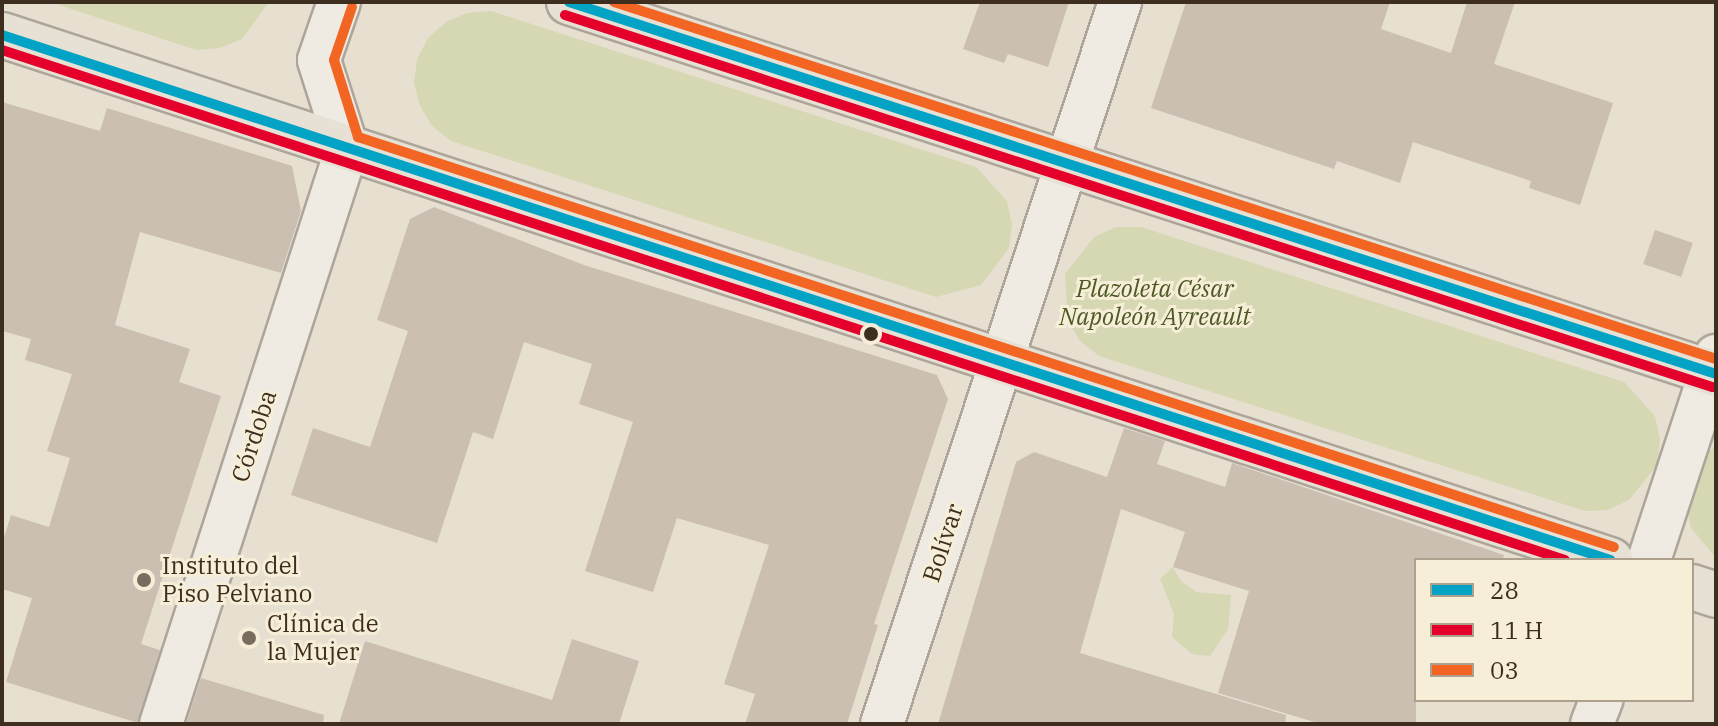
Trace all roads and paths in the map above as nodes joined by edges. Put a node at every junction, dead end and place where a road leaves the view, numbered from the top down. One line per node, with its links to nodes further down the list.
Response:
1 (339, 2): 5 (street)
2 (569, 2): 6 (main road)
3 (1120, 2): 6 (street, Bolívar)
4 (2, 35): 5 (main road)
5 (347, 148): 7 (main road); 14 (street, Córdoba)
6 (1067, 163): 7 (street, Bolívar); 8 (main road)
7 (1003, 362): 9 (main road); 15 (street, Bolívar)
8 (1714, 367): 10 (street)
9 (1604, 558)
10 (1650, 558)
11 (1694, 588): 12 (main road)
12 (1716, 595)
13 (1600, 702): 16 (street)
14 (161, 724)
15 (882, 724)
16 (1592, 724)

